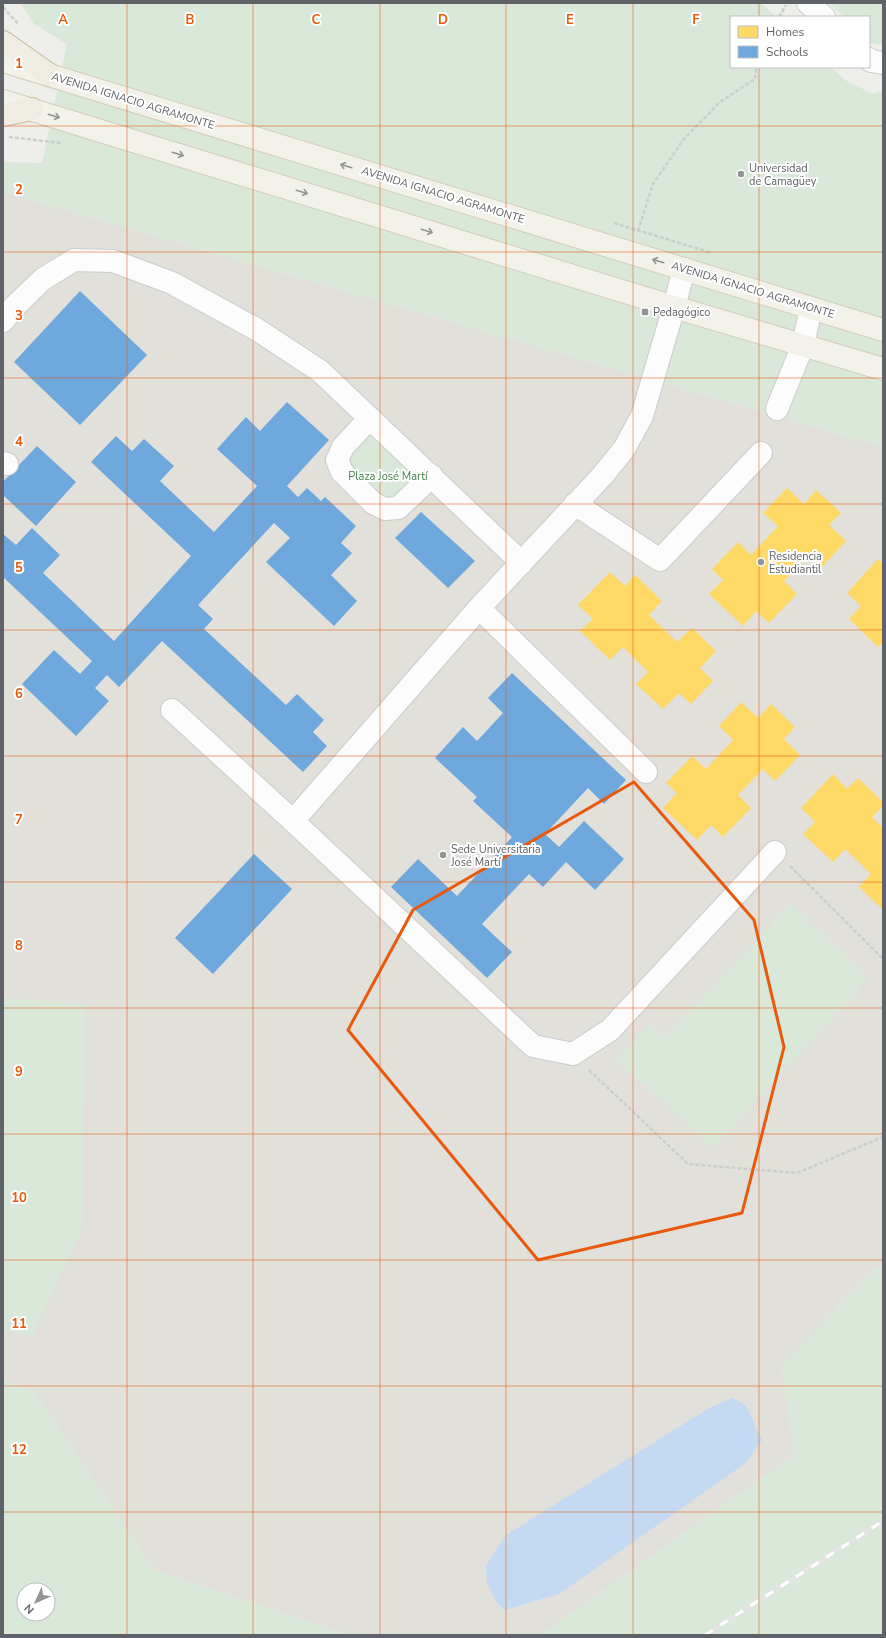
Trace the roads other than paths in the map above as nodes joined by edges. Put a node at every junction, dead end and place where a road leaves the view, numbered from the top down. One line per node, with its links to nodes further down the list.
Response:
1 (808, 3): 2 (lane)
2 (823, 16)
3 (3, 42): 7 (highway)
4 (3, 60): 7 (main road, AVENIDA IGNACIO AGRAMONTE)
5 (870, 60): 6 (lane)
6 (883, 63)
7 (50, 75): 11 (main road, AVENIDA IGNACIO AGRAMONTE, one-way to 7)
8 (3, 101): 9 (main road)
9 (32, 109): 10 (highway); 12 (main road, one-way to 12)
10 (3, 114)
11 (684, 269): 12 (lane); 13 (main road, AVENIDA IGNACIO AGRAMONTE)
12 (674, 307): 16 (main road); 22 (lane)
13 (811, 308): 15 (main road, AVENIDA IGNACIO AGRAMONTE); 16 (lane)
14 (3, 321): 19 (lane)
15 (883, 330)
16 (802, 345): 17 (main road); 18 (lane)
17 (883, 369)
18 (777, 410)
19 (370, 418): 21 (lane); 21 (lane)
20 (761, 453): 22 (lane)
21 (432, 476): 23 (lane)
22 (575, 504): 23 (lane)
23 (522, 563): 24 (lane)
24 (479, 608): 26 (lane); 27 (lane)
25 (172, 710): 27 (lane)
26 (646, 772)
27 (293, 821): 28 (lane)
28 (775, 852)

